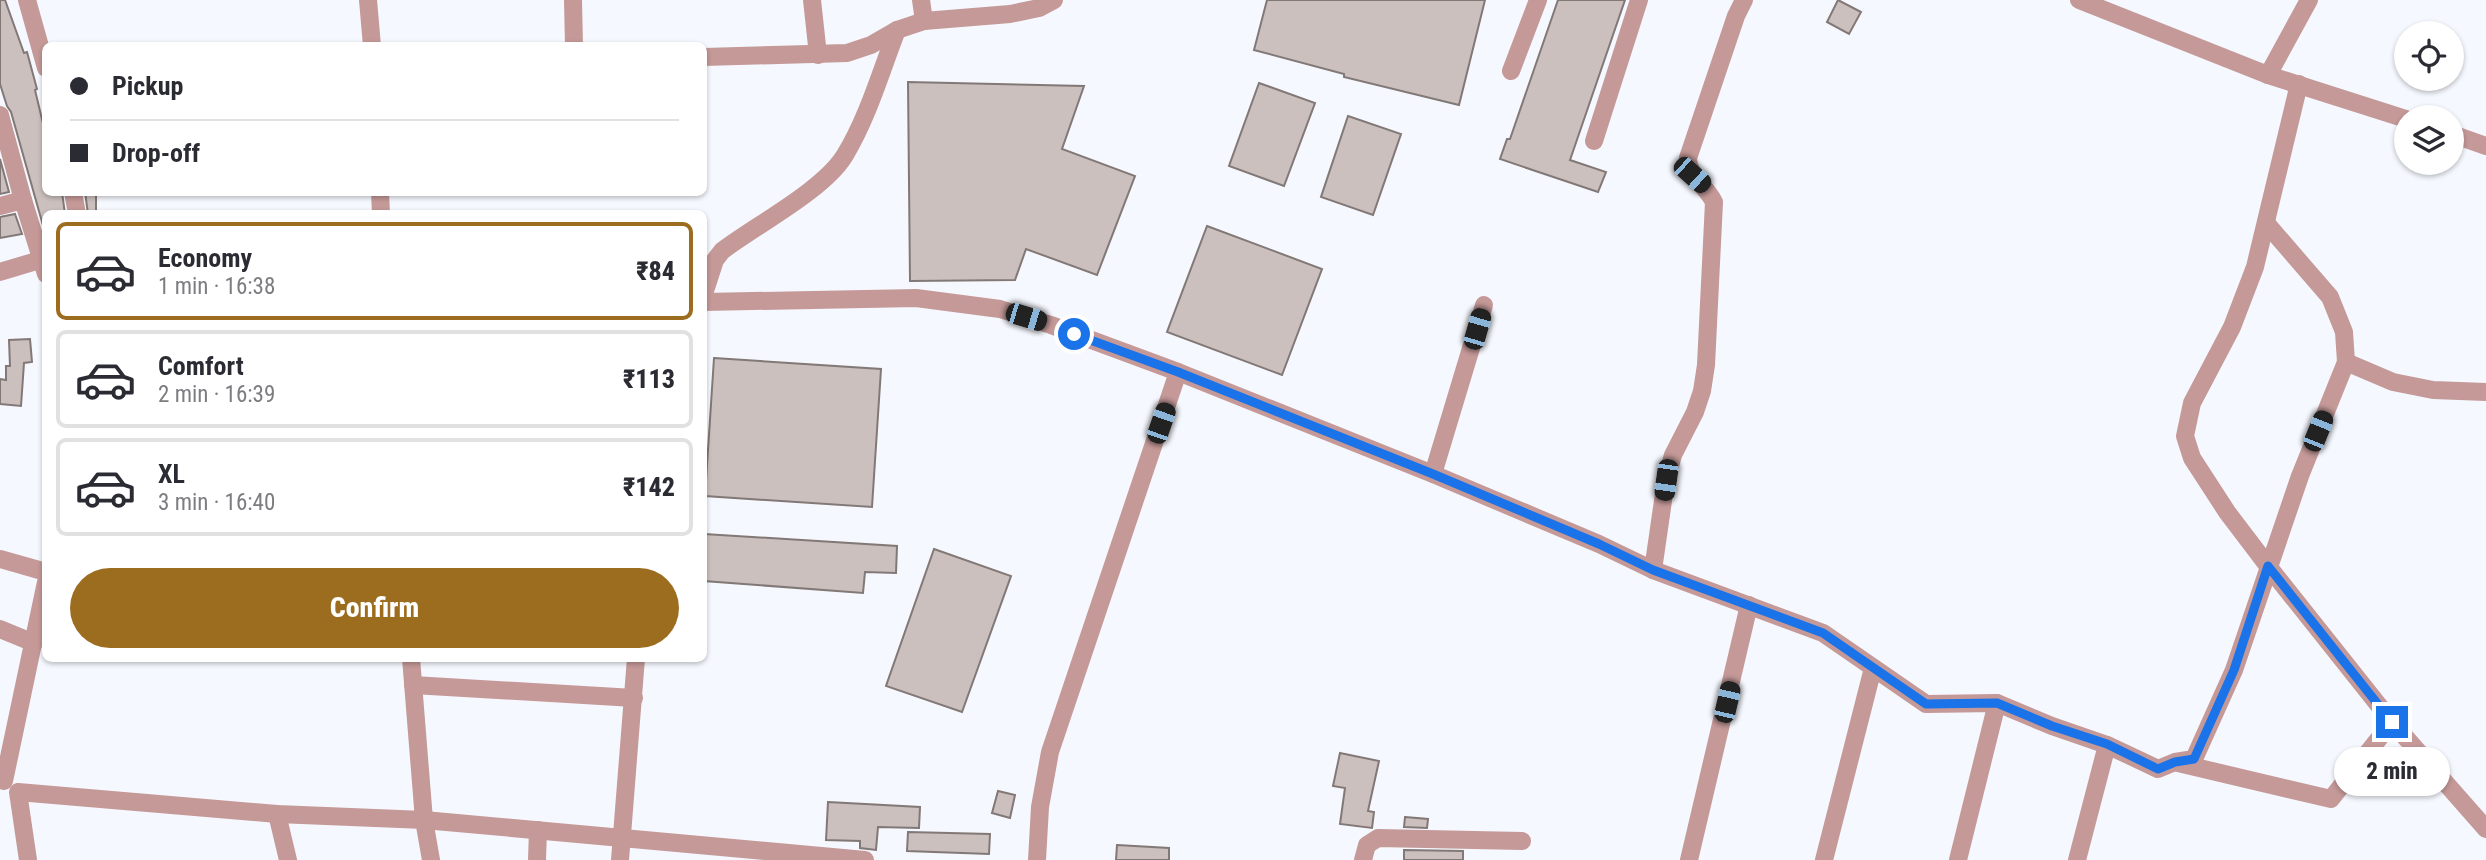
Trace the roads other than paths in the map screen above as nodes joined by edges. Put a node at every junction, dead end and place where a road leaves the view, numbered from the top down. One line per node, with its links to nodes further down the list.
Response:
1 (27, 0): 16 (street)
2 (368, 0): 14 (street)
3 (573, 0): 15 (street)
4 (812, 0): 17 (street)
5 (921, 0): 12 (street)
6 (1538, 0): 19 (street)
7 (1639, 0): 26 (street)
8 (1744, 0): 43 (street)
9 (2079, 0): 20 (street)
10 (2309, 0): 20 (street)
11 (1044, 3): 12 (street)
12 (924, 21): 13 (street)
13 (897, 30): 17 (street); 34 (street)
14 (372, 42)
15 (574, 42)
16 (42, 54)
17 (818, 55): 18 (street)
18 (707, 57)
19 (1511, 71)
20 (2268, 75): 21 (street)
21 (2299, 84): 23 (street); 30 (street)
22 (0, 115): 24 (street)
23 (2394, 115)
24 (3, 136): 28 (street)
25 (2464, 138): 27 (street)
26 (1594, 141)
27 (2486, 146)
28 (23, 200): 29 (street); 31 (street)
29 (0, 206)
30 (2266, 223): 37 (street); 42 (street)
31 (42, 264)
32 (42, 267): 33 (street)
33 (0, 272)
34 (707, 285)
35 (707, 302): 38 (street)
36 (1484, 305): 40 (street)
37 (2346, 362): 39 (street); 42 (street)
38 (1178, 372): 40 (street); 73 (street)
39 (2486, 392)
40 (1433, 474): 43 (street)
41 (0, 559): 44 (street)
42 (2268, 566): 55 (street); 57 (street)
43 (1653, 570): 46 (street)
44 (42, 571)
45 (42, 602): 48 (street)
46 (1749, 606): 51 (street); 75 (street)
47 (0, 629): 48 (street)
48 (34, 643): 58 (street)
49 (411, 662): 52 (street)
50 (636, 662): 53 (street)
51 (1873, 668): 54 (street); 76 (street)
52 (413, 685): 53 (street); 61 (street)
53 (634, 698): 64 (street)
54 (1997, 703): 56 (street); 77 (street)
55 (2392, 722): 57 (street); 62 (street)
56 (2107, 744): 57 (street); 78 (street)
57 (2175, 762)
58 (2, 781): 59 (street)
59 (18, 792): 60 (street); 67 (street)
60 (277, 814): 61 (street); 68 (street)
61 (424, 820): 63 (street); 69 (street)
62 (2486, 829)
63 (538, 830): 64 (street); 70 (street)
64 (621, 838): 66 (street); 71 (street)
65 (1522, 841): 74 (street)
66 (745, 854): 72 (street)
67 (28, 860)
68 (288, 860)
69 (431, 860)
70 (537, 860)
71 (620, 860)
72 (864, 860)
73 (1037, 860)
74 (1363, 860)
75 (1689, 860)
76 (1824, 860)
77 (1958, 860)
78 (2077, 860)

